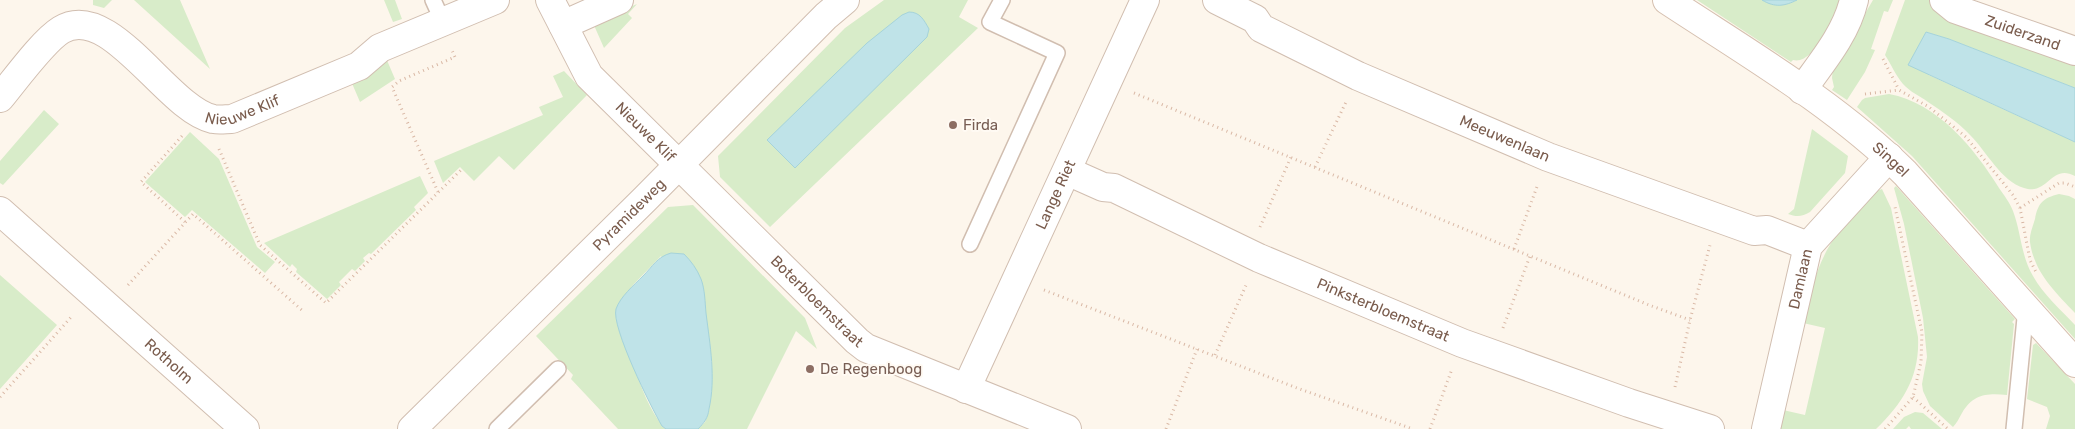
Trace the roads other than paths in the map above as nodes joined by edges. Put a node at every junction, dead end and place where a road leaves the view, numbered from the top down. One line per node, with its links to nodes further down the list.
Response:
1 (496, 0): 11 (street, Nieuwe Klif)
2 (550, 0): 12 (street, Nieuwe Klif)
3 (619, 0): 12 (street)
4 (845, 0): 17 (street, Pyramideweg)
5 (1002, 0): 20 (lane)
6 (1145, 0): 18 (street, Lange Riet)
7 (1217, 0): 21 (street, Meeuwenlaan)
8 (1667, 0): 14 (street, Singel)
9 (1854, 0): 14 (street)
10 (1944, 0): 13 (street, Zuiderzand)
11 (439, 15): 15 (street, Nieuwe Klif)
12 (563, 25): 17 (street, Nieuwe Klif)
13 (2075, 51)
14 (1802, 90): 16 (street, Singel)
15 (0, 98)
16 (1889, 157): 21 (street, Damlaan); 22 (street, Singel)
17 (678, 165): 25 (street, Boterbloemstraat); 27 (street, Pyramideweg)
18 (1067, 171): 25 (street, Lange Riet); 30 (street, Pinksterbloemstraat)
19 (0, 211): 26 (street, Rotholm)
20 (970, 244)
21 (1808, 246): 31 (street, Damlaan)
22 (2026, 308): 23 (street, Singel); 32 (lane)
23 (2075, 363)
24 (558, 369): 28 (lane)
25 (966, 389): 29 (street, Boterbloemstraat)
26 (245, 429)
27 (412, 429)
28 (497, 429)
29 (1067, 429)
30 (1710, 429)
31 (1766, 429)
32 (2014, 429)

